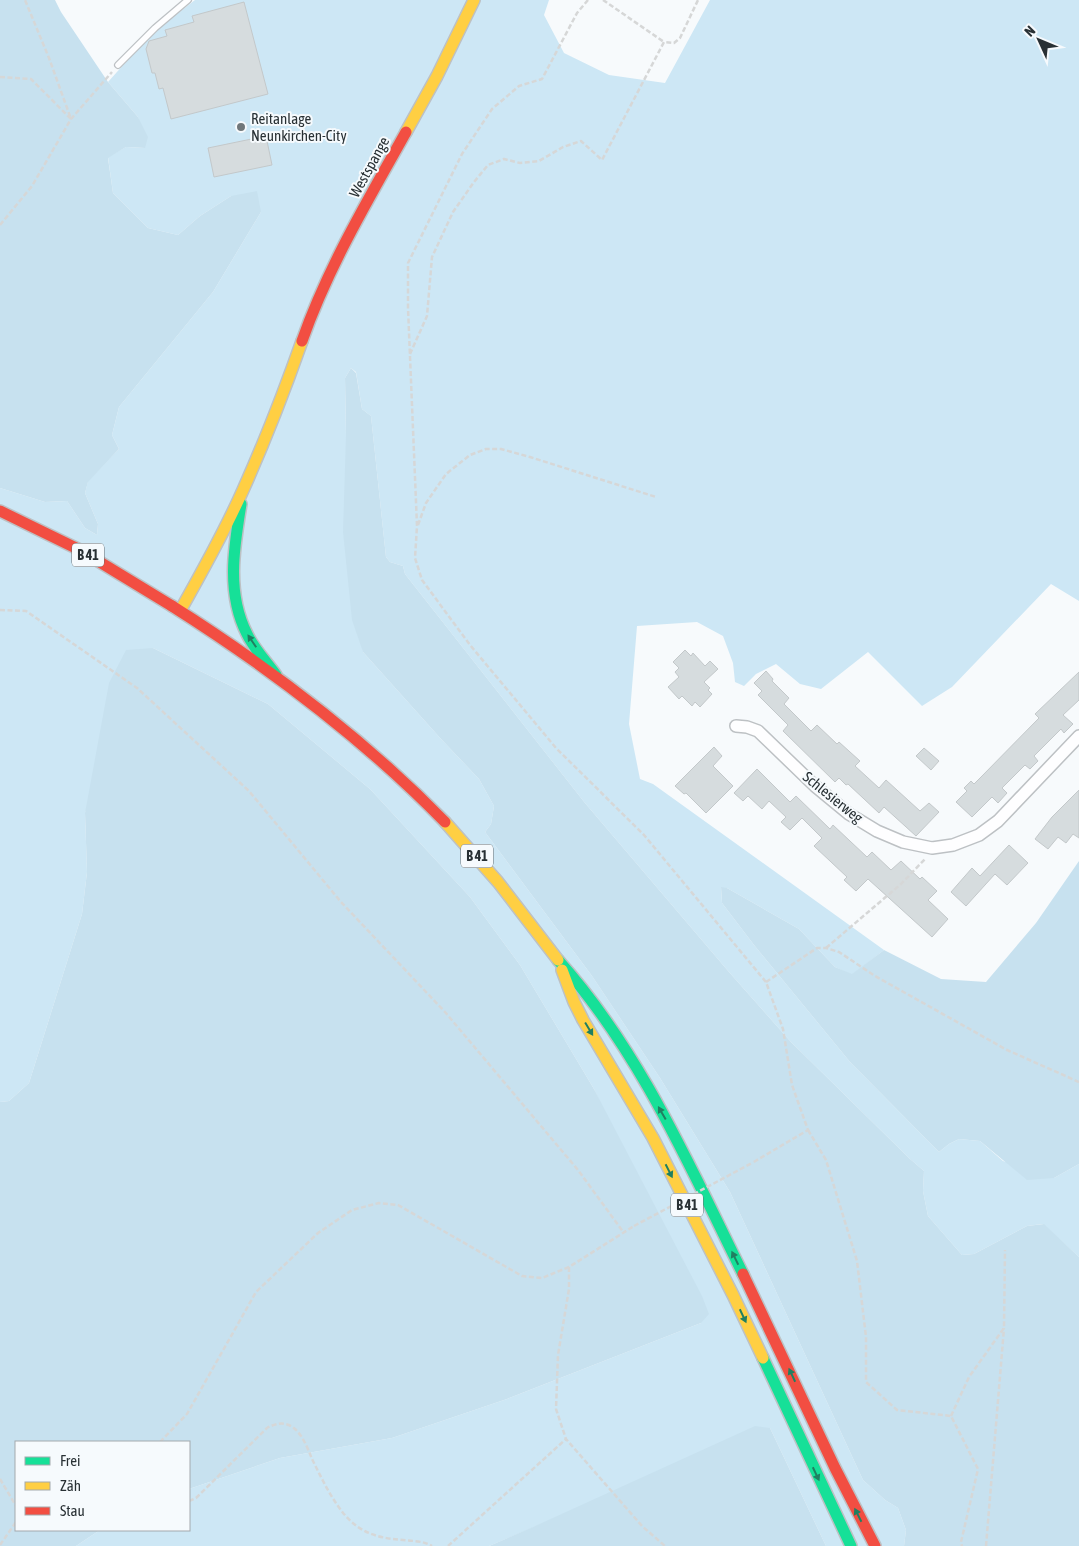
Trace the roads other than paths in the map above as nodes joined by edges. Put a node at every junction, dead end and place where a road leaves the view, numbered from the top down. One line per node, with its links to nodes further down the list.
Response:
1 (188, 0): 3 (lane)
2 (474, 0): 4 (main road, Westspange)
3 (118, 65)
4 (243, 491): 6 (main road); 7 (main road, one-way to 4)
5 (0, 511): 6 (main road, B 41)
6 (176, 608): 7 (main road, B 41)
7 (281, 681): 10 (main road, B 41)
8 (736, 726): 9 (street, Schlesierweg)
9 (1079, 736)
10 (558, 960): 11 (main road, B 41, one-way to 11); 12 (main road, B 41, one-way to 10)
11 (851, 1546)
12 (874, 1546)

